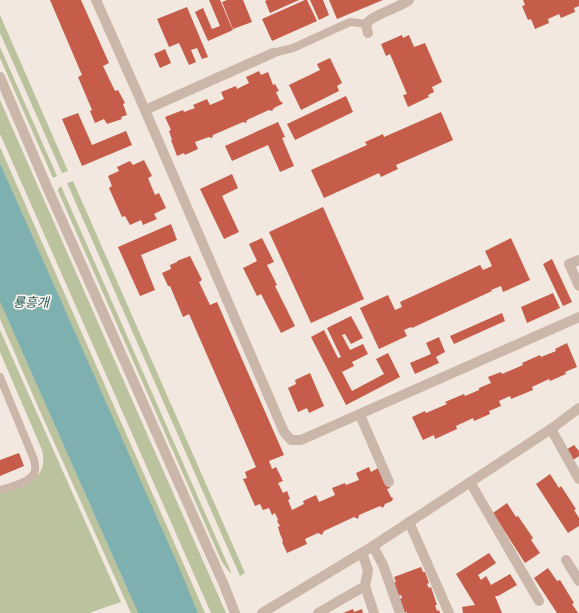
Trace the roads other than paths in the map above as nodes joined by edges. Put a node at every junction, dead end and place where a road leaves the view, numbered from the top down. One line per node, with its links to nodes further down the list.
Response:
1 (96, 0): 6 (street)
2 (409, 0): 3 (street)
3 (368, 28): 4 (lane)
4 (273, 53): 6 (street)
5 (0, 78): 25 (street)
6 (145, 110): 12 (street)
7 (579, 260): 8 (street)
8 (579, 286)
9 (579, 317): 12 (street)
10 (0, 377): 17 (lane)
11 (579, 408): 13 (street)
12 (360, 415): 15 (street)
13 (551, 429): 14 (street); 16 (street)
14 (579, 479)
15 (389, 482)
16 (470, 482): 18 (street); 24 (street)
17 (0, 490)
18 (409, 522): 19 (street); 30 (street)
19 (374, 546): 20 (street); 29 (street)
20 (362, 553): 23 (street); 26 (street)
21 (566, 560): 22 (street)
22 (579, 581)
23 (365, 586): 27 (street); 28 (street)
24 (539, 601)
25 (235, 613)
26 (262, 613)
27 (318, 613)
28 (374, 613)
29 (400, 613)
30 (449, 613)

